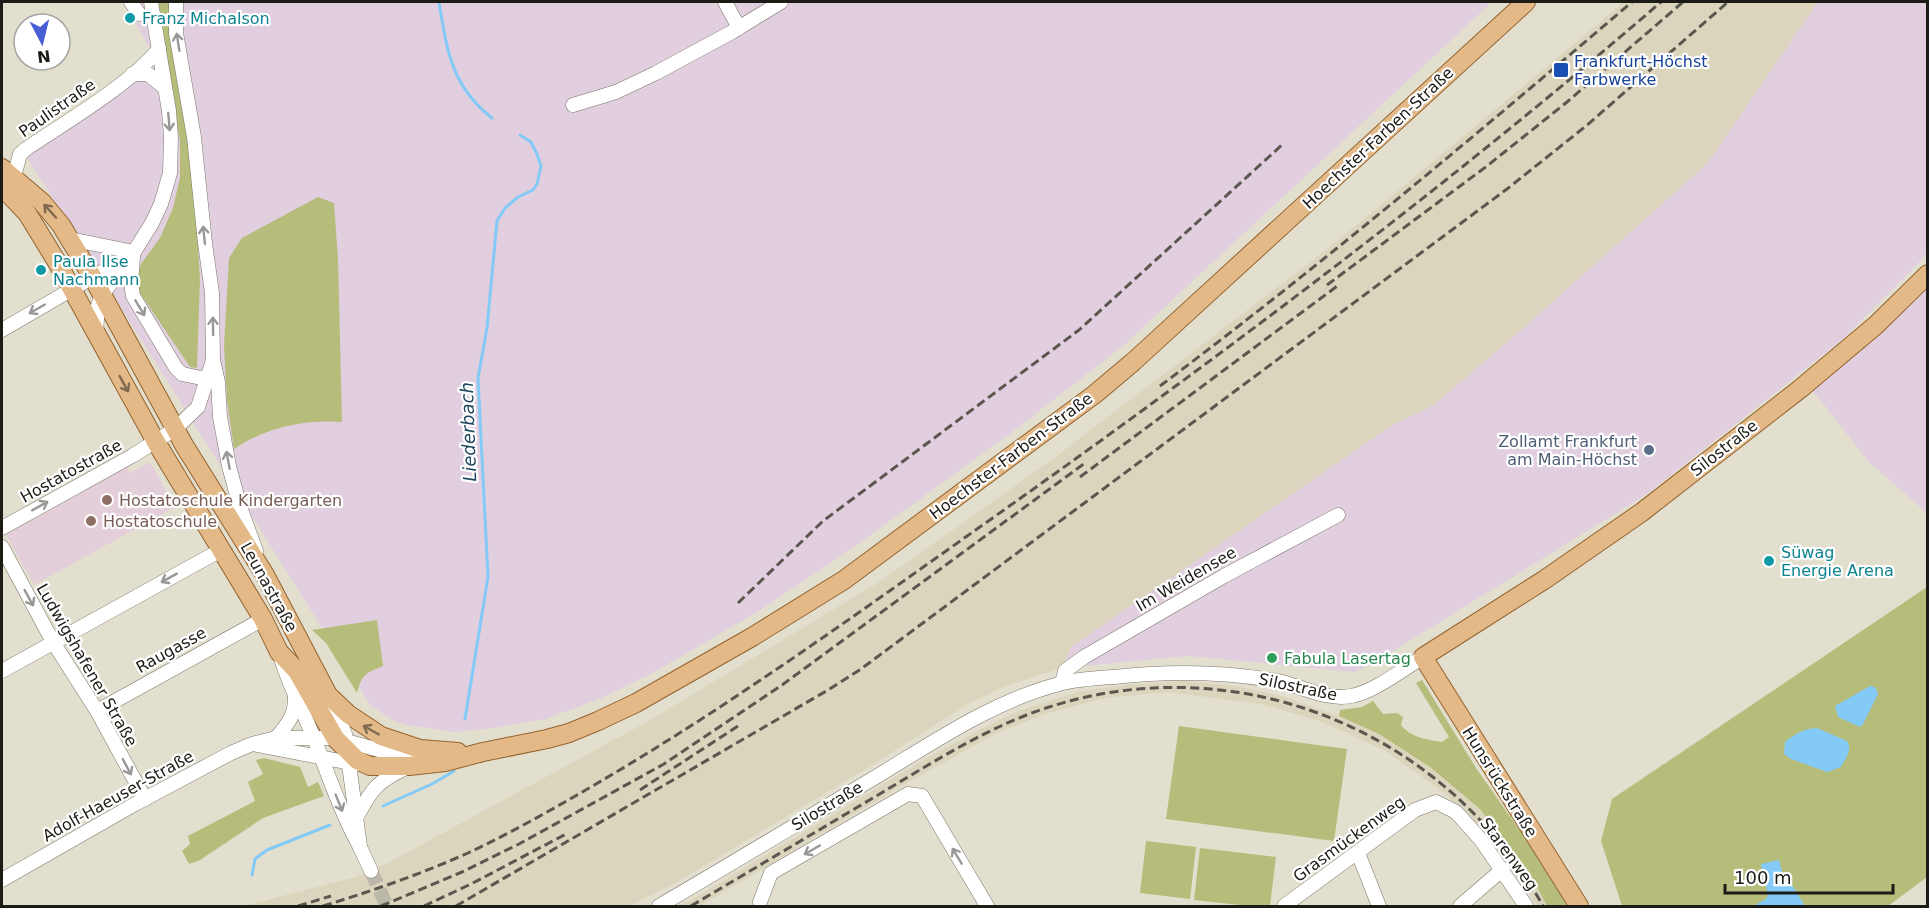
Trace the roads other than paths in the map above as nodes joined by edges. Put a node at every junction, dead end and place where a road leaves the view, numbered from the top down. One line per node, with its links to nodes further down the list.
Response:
1 (131, 2): 7 (street)
2 (151, 2): 9 (street)
3 (176, 2): 22 (street, one-way to 3)
4 (725, 2): 8 (street)
5 (781, 2): 8 (street)
6 (1526, 2): 45 (main road, Hoechster-Farben-Straße)
7 (140, 14)
8 (739, 28): 12 (street)
9 (159, 49): 10 (street, Paulistraße); 11 (street)
10 (132, 74): 11 (street); 13 (street, Paulistraße)
11 (165, 88): 15 (street, one-way to 15)
12 (573, 105)
13 (6, 177): 14 (main road, Leunastraße, one-way to 13); 18 (main road, Leunastraße)
14 (70, 240): 15 (street); 17 (main road, Leunastraße)
15 (134, 252): 17 (street); 19 (street); 23 (street, one-way to 23)
16 (1928, 274): 34 (main road, Silostraße)
17 (93, 278): 18 (street); 19 (main road, Leunastraße)
18 (72, 289): 19 (street, Leunastraße); 20 (street, one-way to 20); 21 (main road, Leunastraße)
19 (100, 301): 21 (street); 24 (main road, Leunastraße)
20 (2, 330)
21 (96, 333): 25 (main road, Leunastraße, one-way to 25)
22 (213, 360): 23 (street, Hostatostraße); 30 (street, one-way to 22)
23 (206, 379): 24 (street, Hostatostraße)
24 (176, 429): 25 (street, Hostatostraße); 30 (main road, Leunastraße)
25 (156, 442): 27 (street, Hostatostraße, one-way to 25); 29 (main road, Leunastraße)
26 (1338, 515): 36 (street, Im Weidensee)
27 (2, 528)
28 (2, 547): 32 (street, Ludwigshafener Straße, one-way to 32)
29 (221, 550): 31 (main road, Leunastraße); 32 (street, one-way to 32)
30 (265, 575): 38 (main road, Leunastraße)
31 (263, 619): 33 (main road, Leunastraße); 39 (street, Raugasse)
32 (53, 642): 35 (street); 39 (street, Ludwigshafener Straße)
33 (279, 652): 37 (street, Leunastraße); 41 (main road, Leunastraße)
34 (1423, 657): 36 (street, Silostraße); 62 (main road, Hunsrückstraße)
35 (2, 671)
36 (1062, 683): 56 (street, Silostraße)
37 (294, 692): 40 (street); 43 (street, Leunastraße)
38 (328, 695): 41 (street); 44 (main road, Leunastraße, one-way to 38)
39 (97, 711): 47 (street, Ludwigshafener Straße, one-way to 47)
40 (276, 738): 42 (street, Adolf-Haeuser-Straße); 43 (street, Adolf-Haeuser-Straße)
41 (344, 743): 43 (street, Adolf-Haeuser-Straße); 43 (street); 44 (street); 46 (main road, Hoechster-Farben-Straße); 49 (street)
42 (252, 744): 43 (street, Adolf-Haeuser-Straße); 47 (street, Adolf-Haeuser-Straße)
43 (318, 749): 50 (street, Leunastraße, one-way to 50)
44 (446, 752): 45 (main road, Leunastraße)
45 (483, 752): 46 (main road, Hoechster-Farben-Straße)
46 (409, 766): 49 (street, Hoechster-Farben-Straße)
47 (145, 799): 54 (street, Adolf-Haeuser-Straße)
48 (1436, 802): 51 (street, Grasmückenweg); 52 (street, Starenweg)
49 (356, 818): 50 (street)
50 (360, 847): 53 (street)
51 (1358, 853): 58 (street, Grasmückenweg); 59 (street)
52 (1503, 870): 60 (street); 61 (street, Starenweg)
53 (371, 871)
54 (2, 880)
55 (758, 905): 57 (street, one-way to 55)
56 (659, 906)
57 (987, 906)
58 (1284, 906)
59 (1379, 906)
60 (1460, 906)
61 (1526, 906)
62 (1579, 906)

